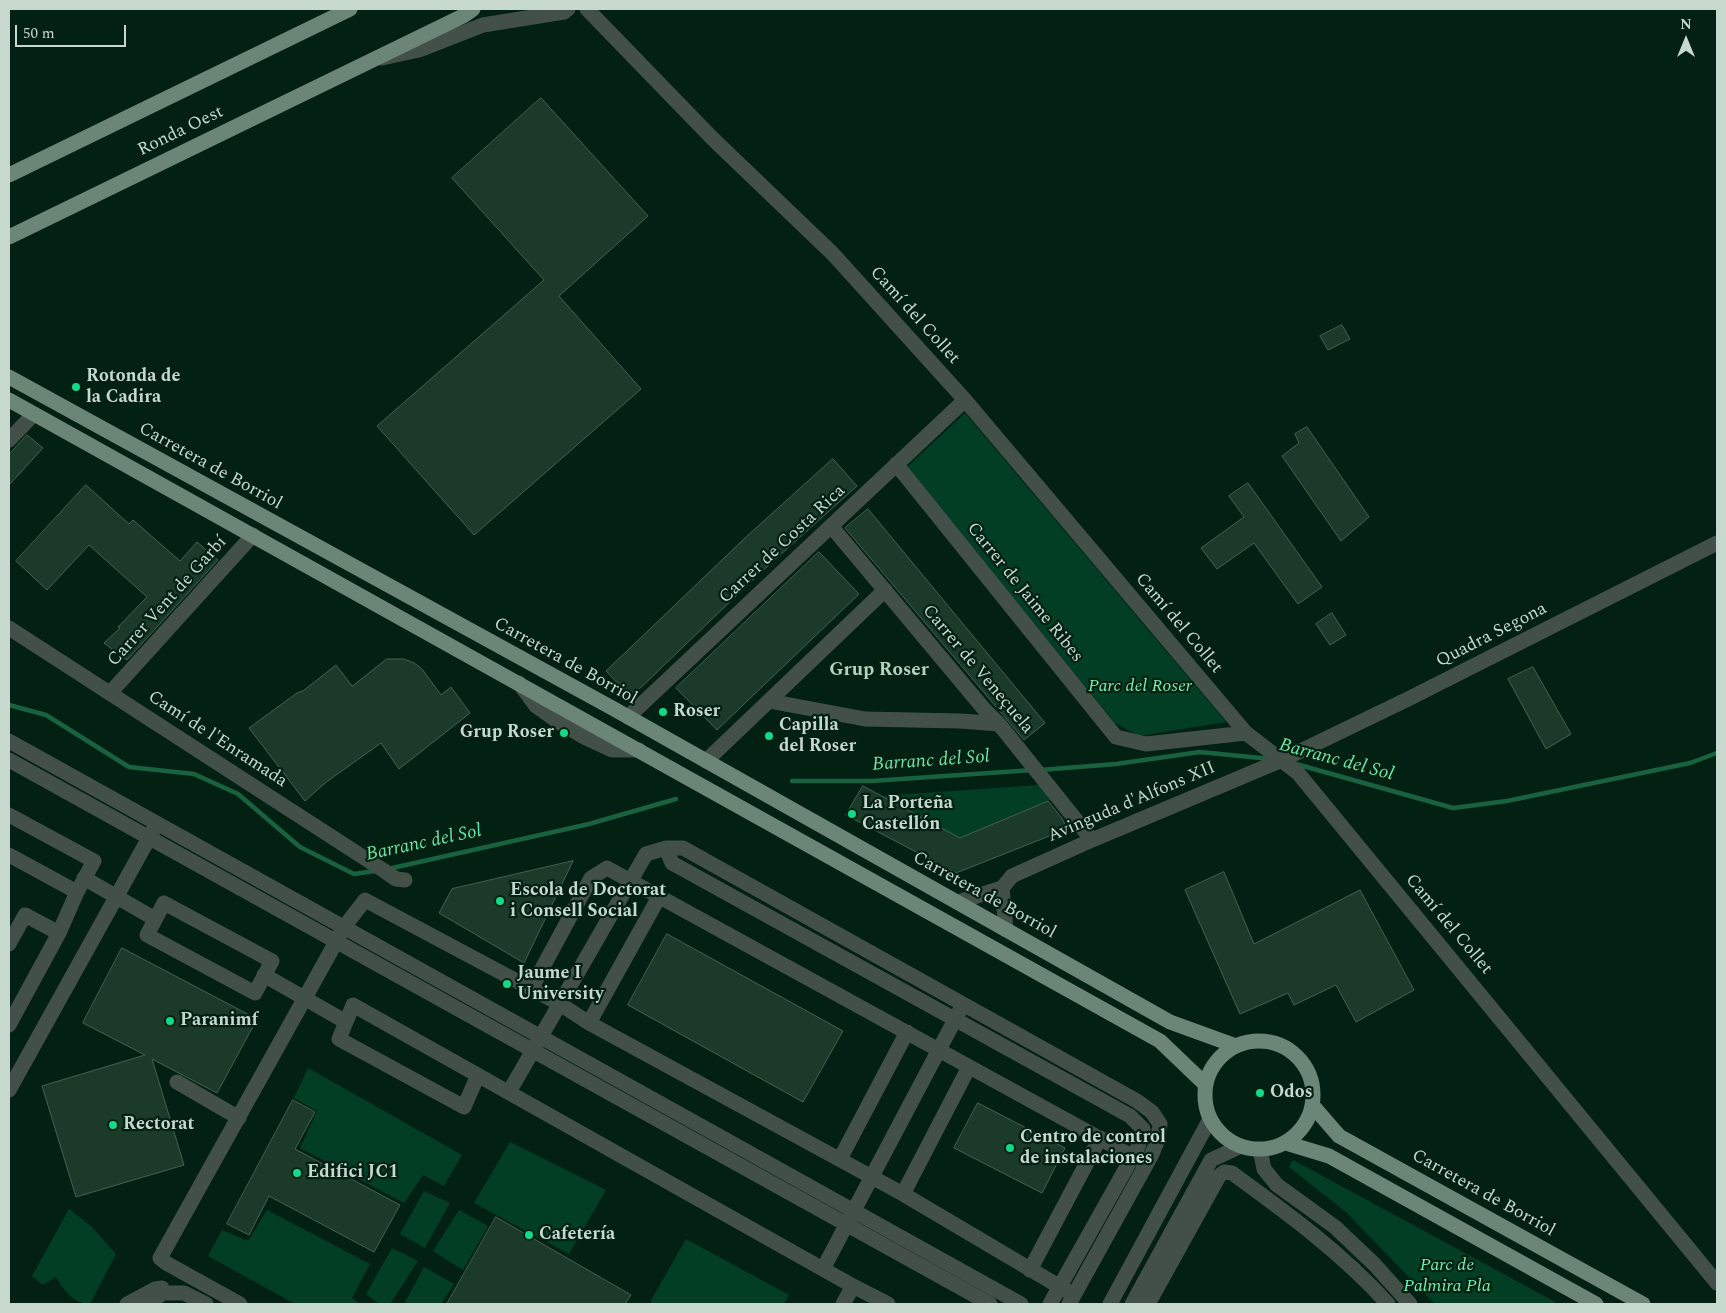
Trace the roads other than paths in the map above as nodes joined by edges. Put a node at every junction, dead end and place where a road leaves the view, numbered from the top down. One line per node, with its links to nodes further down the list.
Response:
1 (350, 9): 6 (main road, Ronda Oest)
2 (473, 9): 5 (main road, Ronda Oest)
3 (568, 9): 5 (street, Ronda Oest)
4 (587, 9): 10 (street, Camí del Collet)
5 (370, 61): 7 (main road, Ronda Oest)
6 (9, 175)
7 (9, 237)
8 (9, 377): 22 (main road, Carretera de Borriol)
9 (9, 400): 11 (main road)
10 (965, 400): 13 (street, Carrer de Costa Rica); 25 (street, Camí del Collet)
11 (33, 414): 12 (street); 15 (main road)
12 (9, 440)
13 (896, 464): 14 (street, Carrer de Costa Rica); 25 (street, Carrer de Jaime Ribes)
14 (830, 526): 17 (street, Carrer de Veneçuela); 22 (street, Carrer de Costa Rica)
15 (253, 535): 19 (street, Carrer Vent de Garbí); 67 (main road)
16 (1717, 543): 28 (street, Quadra Segona)
17 (885, 590): 20 (street); 21 (street, Carrer de Veneçuela)
18 (9, 628): 19 (street, Camí de l'Enramada)
19 (110, 693): 37 (street, Camí de l'Enramada)
20 (769, 701): 23 (street); 29 (street)
21 (984, 709): 23 (street); 24 (street, Carrer de Veneçuela)
22 (628, 717): 29 (main road, Carretera de Borriol)
23 (961, 721): 24 (street)
24 (999, 724): 33 (street, Carrer de Veneçuela)
25 (1246, 732): 28 (street, Camí del Collet)
26 (9, 741): 31 (street)
27 (9, 760): 32 (street)
28 (1282, 760): 33 (street, Avinguda d'Alfons XII); 85 (street, Camí del Collet)
29 (706, 761): 43 (main road, Carretera de Borriol)
30 (9, 815): 36 (street)
31 (158, 823): 32 (street); 45 (street)
32 (150, 837): 41 (street); 48 (street)
33 (1092, 840): 39 (street, Avinguda d'Alfons XII)
34 (666, 848): 38 (street); 54 (street); 55 (street)
35 (9, 855): 40 (street)
36 (84, 878): 40 (street); 41 (street)
37 (405, 880)
38 (630, 881): 42 (street); 51 (street); 53 (street)
39 (1002, 888): 43 (street, Avinguda d'Alfons XII); 46 (street)
40 (77, 892): 47 (street)
41 (116, 897): 44 (street); 68 (street)
42 (659, 897): 57 (street); 59 (street)
43 (958, 902): 46 (main road, Carretera de Borriol)
44 (155, 919): 50 (street); 50 (street)
45 (344, 927): 48 (street); 51 (street); 60 (street)
46 (1006, 930): 61 (main road, Carretera de Borriol)
47 (59, 933): 49 (street); 58 (street)
48 (336, 942): 52 (street); 62 (street)
49 (9, 944)
50 (264, 975): 52 (street)
51 (531, 989): 53 (street)
52 (304, 997): 56 (street); 71 (street)
53 (560, 1004): 57 (street); 60 (street)
54 (963, 1004): 55 (street); 79 (street)
55 (956, 1019): 63 (street); 77 (street)
56 (346, 1022): 65 (street); 65 (street)
57 (589, 1023): 78 (street)
58 (9, 1025)
59 (906, 1032): 63 (street); 78 (street)
60 (541, 1037): 62 (street); 82 (street)
61 (1236, 1046): 67 (main road); 70 (main road)
62 (533, 1050): 69 (street); 82 (street)
63 (938, 1050): 64 (street); 80 (street)
64 (969, 1067): 73 (street); 81 (street)
65 (478, 1075): 69 (street)
66 (177, 1082): 71 (street)
67 (1206, 1085): 72 (main road)
68 (9, 1090)
69 (509, 1092): 83 (street)
70 (1313, 1106): 74 (main road); 107 (main road, Carretera de Borriol)
71 (239, 1118): 95 (street)
72 (1210, 1119): 75 (main road); 101 (street)
73 (1100, 1138): 77 (street); 84 (street)
74 (1286, 1143): 76 (main road); 106 (main road)
75 (1241, 1146): 76 (main road); 102 (street)
76 (1260, 1150): 105 (street)
77 (1132, 1156): 79 (street); 87 (street)
78 (840, 1159): 80 (street)
79 (1147, 1164): 89 (street)
80 (872, 1177): 81 (street); 82 (street)
81 (903, 1194): 84 (street)
82 (850, 1218): 83 (street); 98 (street); 99 (street)
83 (823, 1269): 86 (street)
84 (1030, 1270): 87 (street)
85 (1717, 1283)
86 (853, 1286): 96 (street); 97 (street)
87 (1060, 1286): 89 (street); 100 (street)
88 (184, 1293): 90 (street); 91 (street); 94 (street)
89 (1071, 1300)
90 (126, 1304)
91 (148, 1304)
92 (164, 1304): 93 (street)
93 (200, 1304)
94 (206, 1304)
95 (240, 1304)
96 (843, 1304)
97 (888, 1304)
98 (990, 1304)
99 (1021, 1304)
100 (1050, 1304)
101 (1110, 1304)
102 (1132, 1304)
103 (1148, 1304): 104 (street)
104 (1388, 1304)
105 (1410, 1304)
106 (1596, 1304)
107 (1643, 1304)

